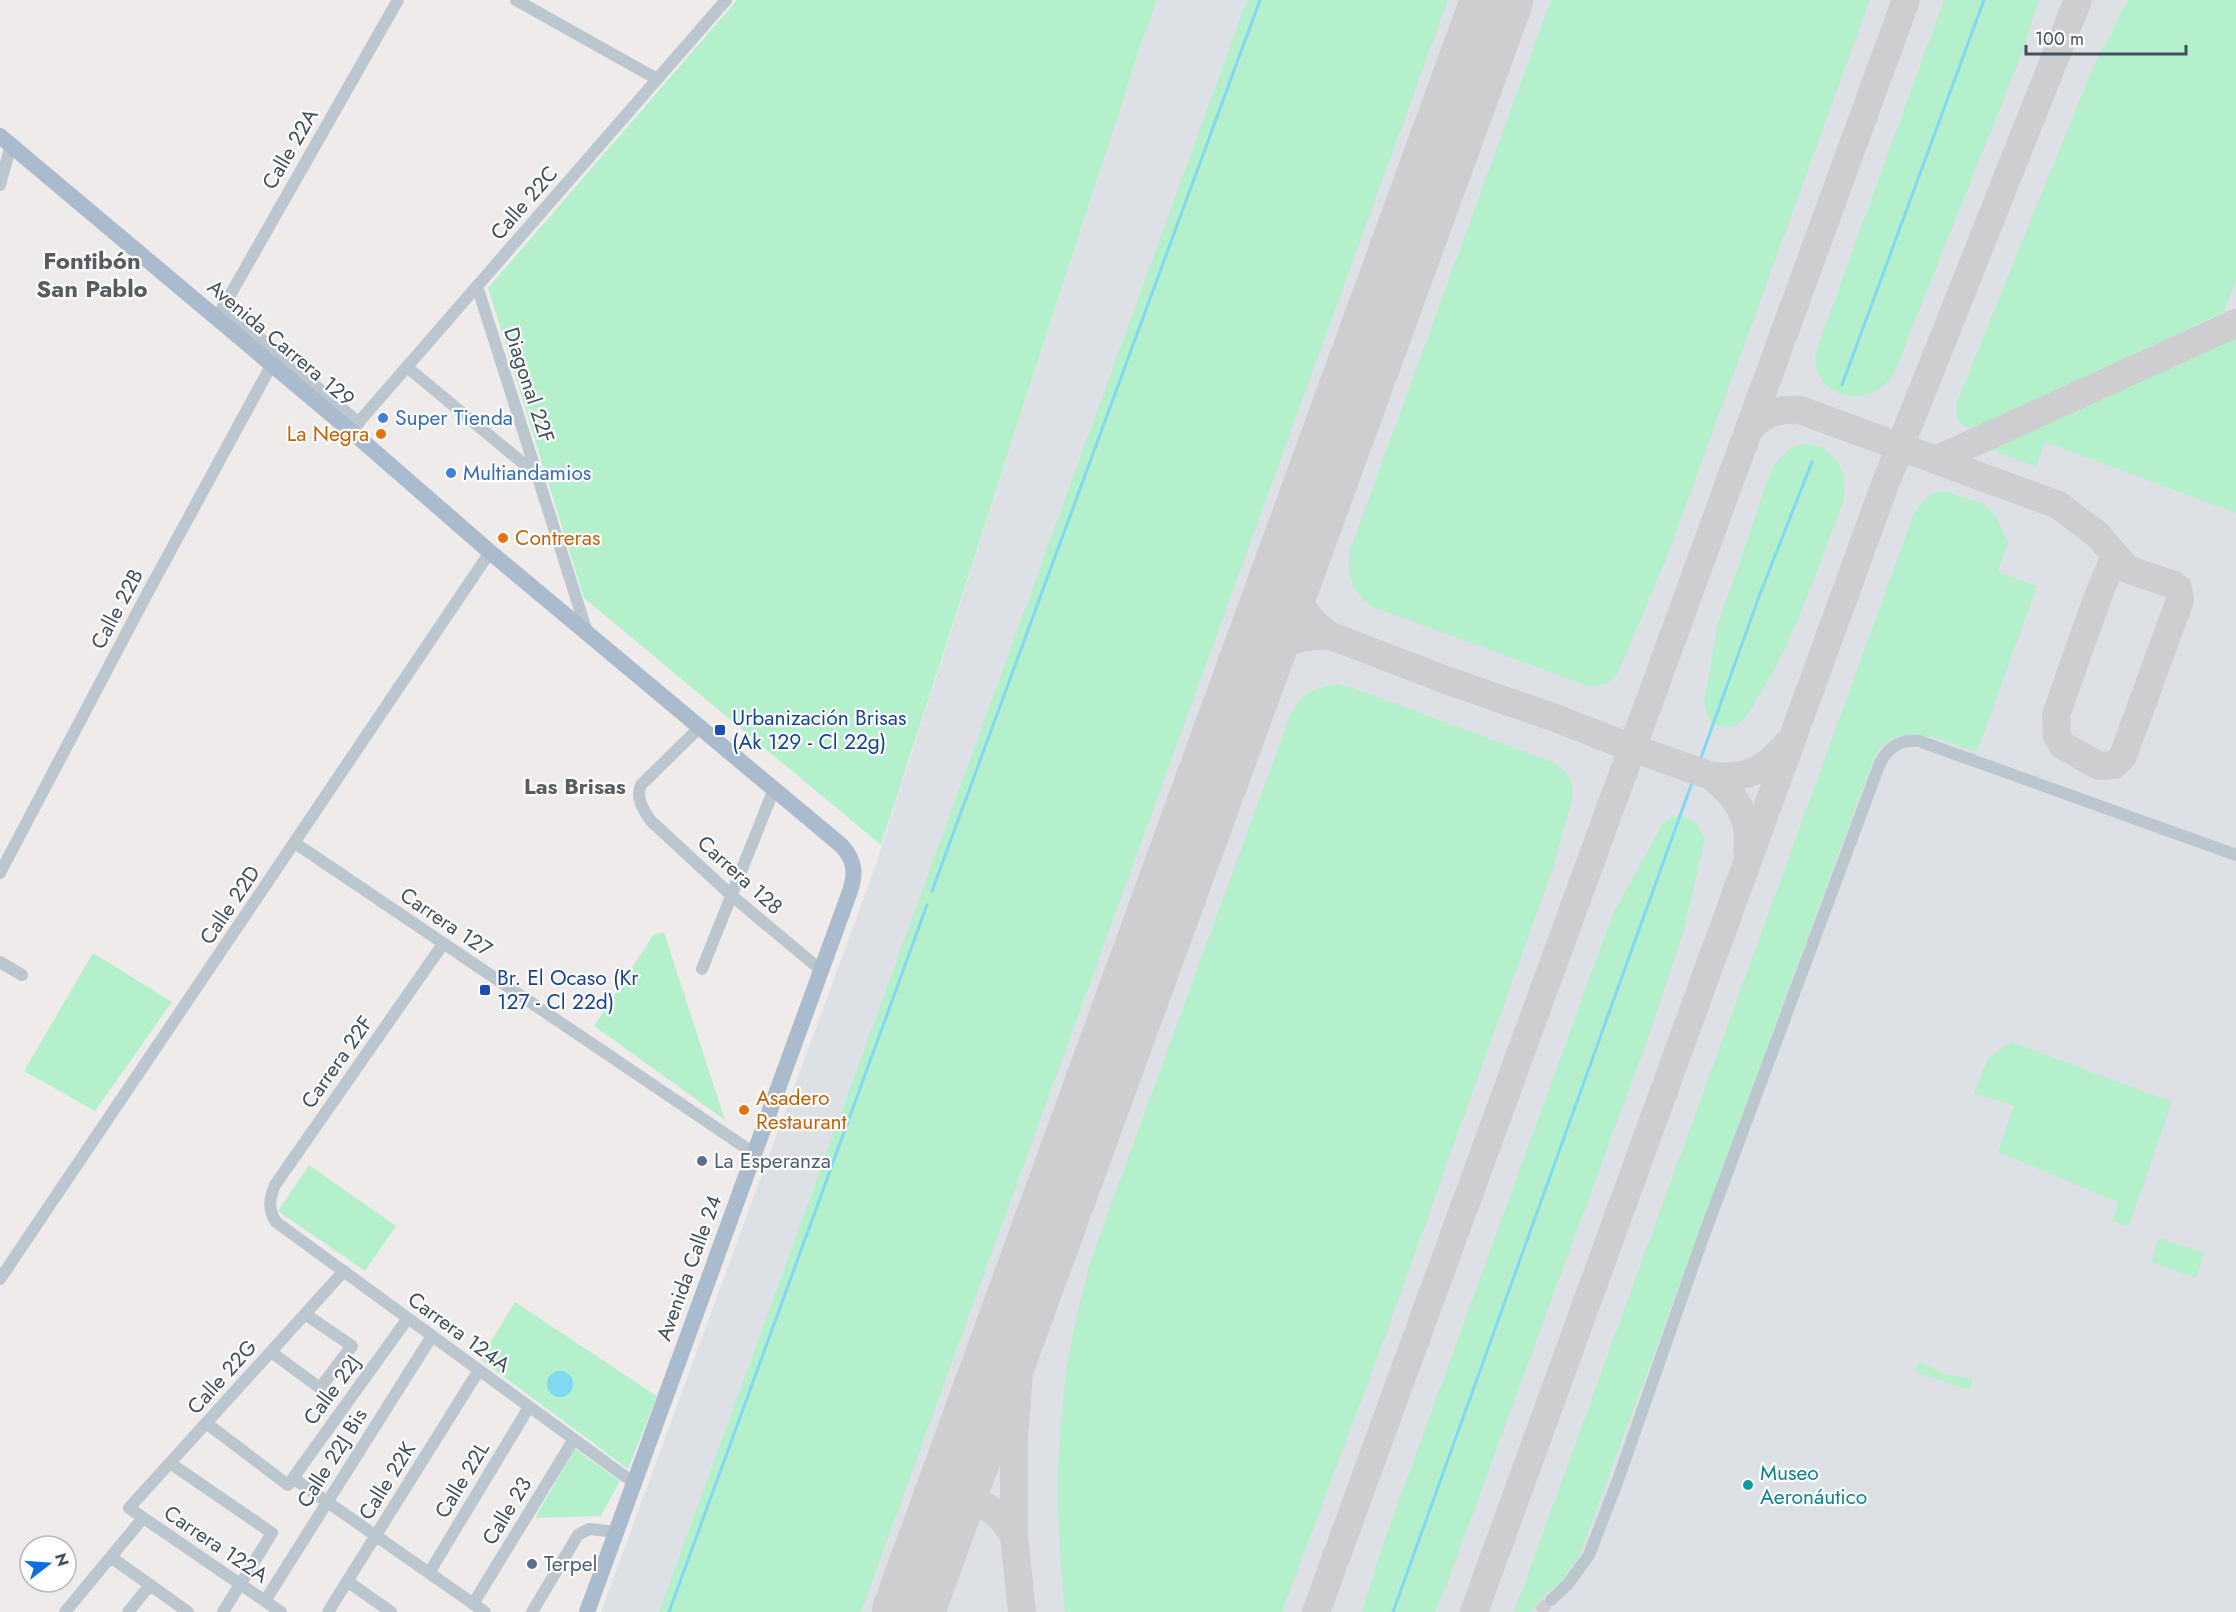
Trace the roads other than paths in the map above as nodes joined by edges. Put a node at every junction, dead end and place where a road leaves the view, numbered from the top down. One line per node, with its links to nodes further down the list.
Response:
1 (398, 0): 8 (street, Calle 22A)
2 (516, 0): 4 (street)
3 (726, 0): 4 (street, Calle 22C)
4 (657, 79): 7 (street, Calle 22C)
5 (5, 140): 6 (street); 8 (main road, Avenida Carrera 129)
6 (0, 185)
7 (477, 286): 10 (street, Calle 22C); 12 (street, Diagonal 22F)
8 (220, 312): 9 (main road, Avenida Carrera 129); 11 (street)
9 (272, 364): 11 (main road, Avenida Carrera 129); 20 (street, Calle 22B)
10 (407, 367): 11 (street, Calle 22C); 12 (street)
11 (355, 427): 13 (main road, Avenida Carrera 129)
12 (537, 475): 14 (street, Diagonal 22F)
13 (490, 552): 14 (main road, Avenida Carrera 129); 17 (street, Calle 22D)
14 (587, 632): 15 (main road, Avenida Carrera 129)
15 (700, 727): 16 (main road, Avenida Carrera 129); 21 (street, Carrera 128)
16 (774, 789): 19 (main road, Avenida Carrera 129); 21 (street)
17 (295, 843): 22 (street, Carrera 127); 30 (street, Calle 22D)
18 (2236, 855): 52 (street)
19 (855, 870): 25 (main road, Avenida Calle 24)
20 (0, 873)
21 (731, 895): 24 (street); 25 (street, Carrera 128)
22 (443, 944): 27 (street, Carrera 127); 28 (street, Carrera 22F)
23 (0, 962): 26 (street)
24 (702, 969)
25 (822, 971): 27 (main road, Avenida Calle 24)
26 (22, 975)
27 (754, 1154): 41 (main road, Avenida Calle 24)
28 (269, 1206): 29 (street, Carrera 124A)
29 (344, 1271): 31 (street, Calle 22G); 32 (street, Carrera 124A)
30 (0, 1279)
31 (305, 1314): 34 (street, Calle 22G); 34 (street)
32 (408, 1318): 33 (street, Carrera 124A); 40 (street, Calle 22J)
33 (432, 1336): 35 (street, Carrera 124A); 42 (street, Calle 22J Bis)
34 (271, 1352): 37 (street, Calle 22G)
35 (479, 1370): 36 (street, Carrera 124A); 46 (street, Calle 22K)
36 (529, 1407): 38 (street, Carrera 124A); 48 (street, Calle 22L)
37 (206, 1423): 39 (street, Calle 22G); 40 (street)
38 (574, 1439): 41 (street, Carrera 124A); 54 (street, Calle 23)
39 (170, 1463): 43 (street, Calle 22G); 50 (street)
40 (290, 1481): 42 (street)
41 (634, 1483): 45 (main road, Avenida Calle 24)
42 (328, 1502): 46 (street); 53 (street, Calle 22J Bis)
43 (129, 1508): 44 (street, Carrera 122A)
44 (143, 1518): 47 (street); 50 (street, Carrera 122A)
45 (616, 1532): 63 (street); 64 (main road, Avenida Calle 24)
46 (375, 1536): 48 (street); 49 (street, Calle 22K)
47 (112, 1558): 51 (street); 55 (street)
48 (429, 1573): 54 (street)
49 (347, 1581): 60 (street, Calle 22K); 61 (street)
50 (240, 1584): 53 (street, Carrera 122A); 58 (street)
51 (150, 1585): 56 (street); 57 (street)
52 (1551, 1600)
53 (265, 1601): 59 (street, Carrera 122A)
54 (473, 1604): 62 (street)
55 (65, 1612)
56 (128, 1612)
57 (188, 1612)
58 (223, 1612)
59 (281, 1612)
60 (328, 1612)
61 (391, 1612)
62 (485, 1612)
63 (532, 1612)
64 (587, 1612)

